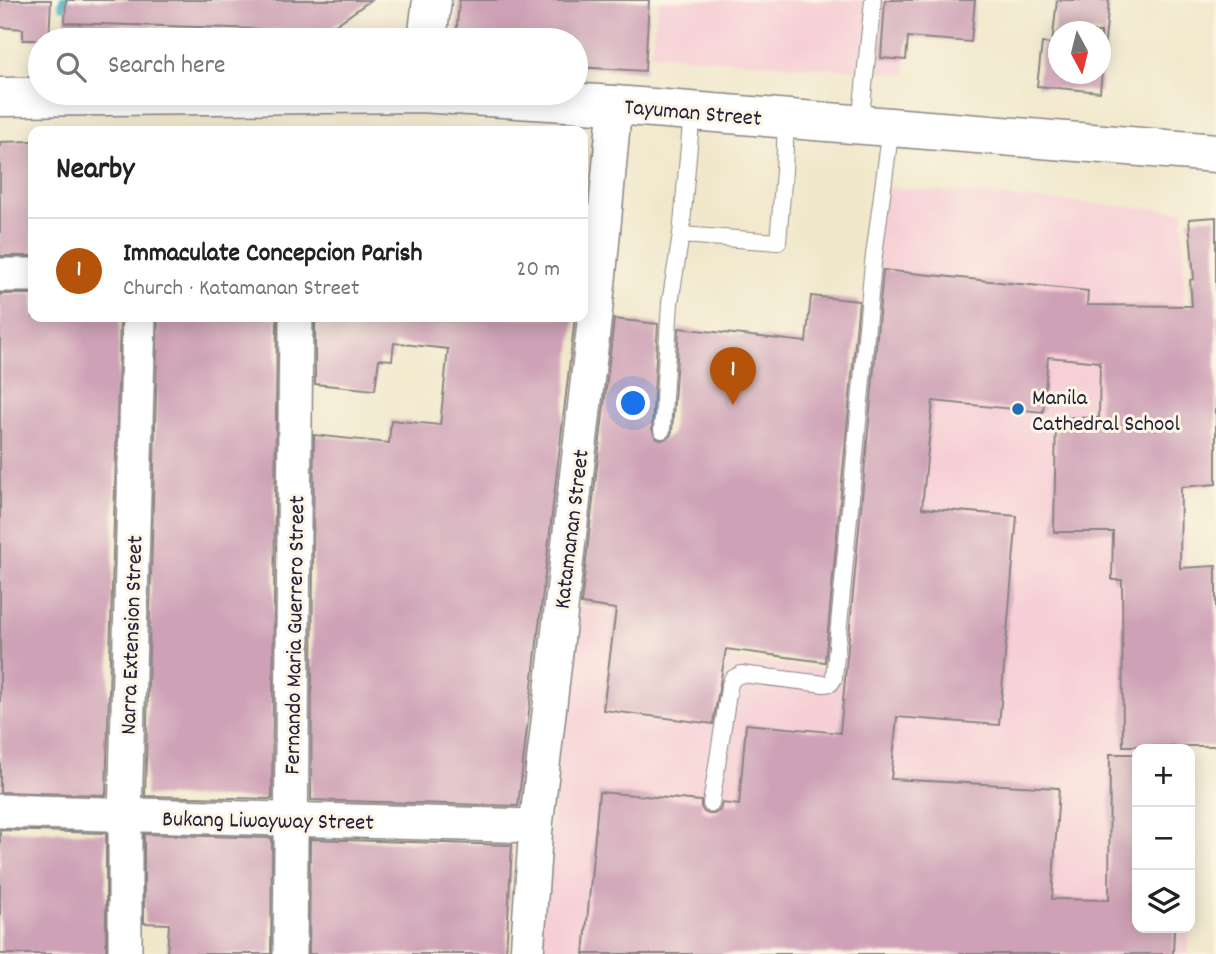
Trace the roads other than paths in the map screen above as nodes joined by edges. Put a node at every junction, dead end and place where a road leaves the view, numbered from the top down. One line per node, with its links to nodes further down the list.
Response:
1 (432, 0): 3 (main road)
2 (873, 0): 10 (lane)
3 (428, 28)
4 (0, 97): 5 (main road, Tayuman Street)
5 (28, 97)
6 (588, 103): 7 (main road, Tayuman Street)
7 (615, 105): 8 (main road, Tayuman Street); 15 (street, Katamanan Street)
8 (692, 111): 9 (main road, Tayuman Street); 12 (lane)
9 (786, 118): 10 (main road, Tayuman Street); 12 (lane)
10 (875, 126): 11 (main road, Tayuman Street); 21 (lane)
11 (1216, 153)
12 (681, 235): 20 (lane)
13 (0, 275): 14 (street)
14 (28, 275)
15 (591, 280): 16 (street, Katamanan Street)
16 (588, 310)
17 (139, 322): 23 (street, Narra Extension Street)
18 (296, 322): 24 (street, Fernando Maria Guerrero Street)
19 (587, 322): 25 (street, Katamanan Street)
20 (662, 430)
21 (711, 804)
22 (0, 811): 23 (street, Bukang Liwayway Street)
23 (125, 815): 24 (street, Bukang Liwayway Street); 26 (street, Narra Extension Street)
24 (290, 820): 25 (street, Bukang Liwayway Street); 27 (street, Fernando Maria Guerrero Street)
25 (536, 826): 28 (street, Katamanan Street)
26 (124, 954)
27 (290, 954)
28 (527, 954)

